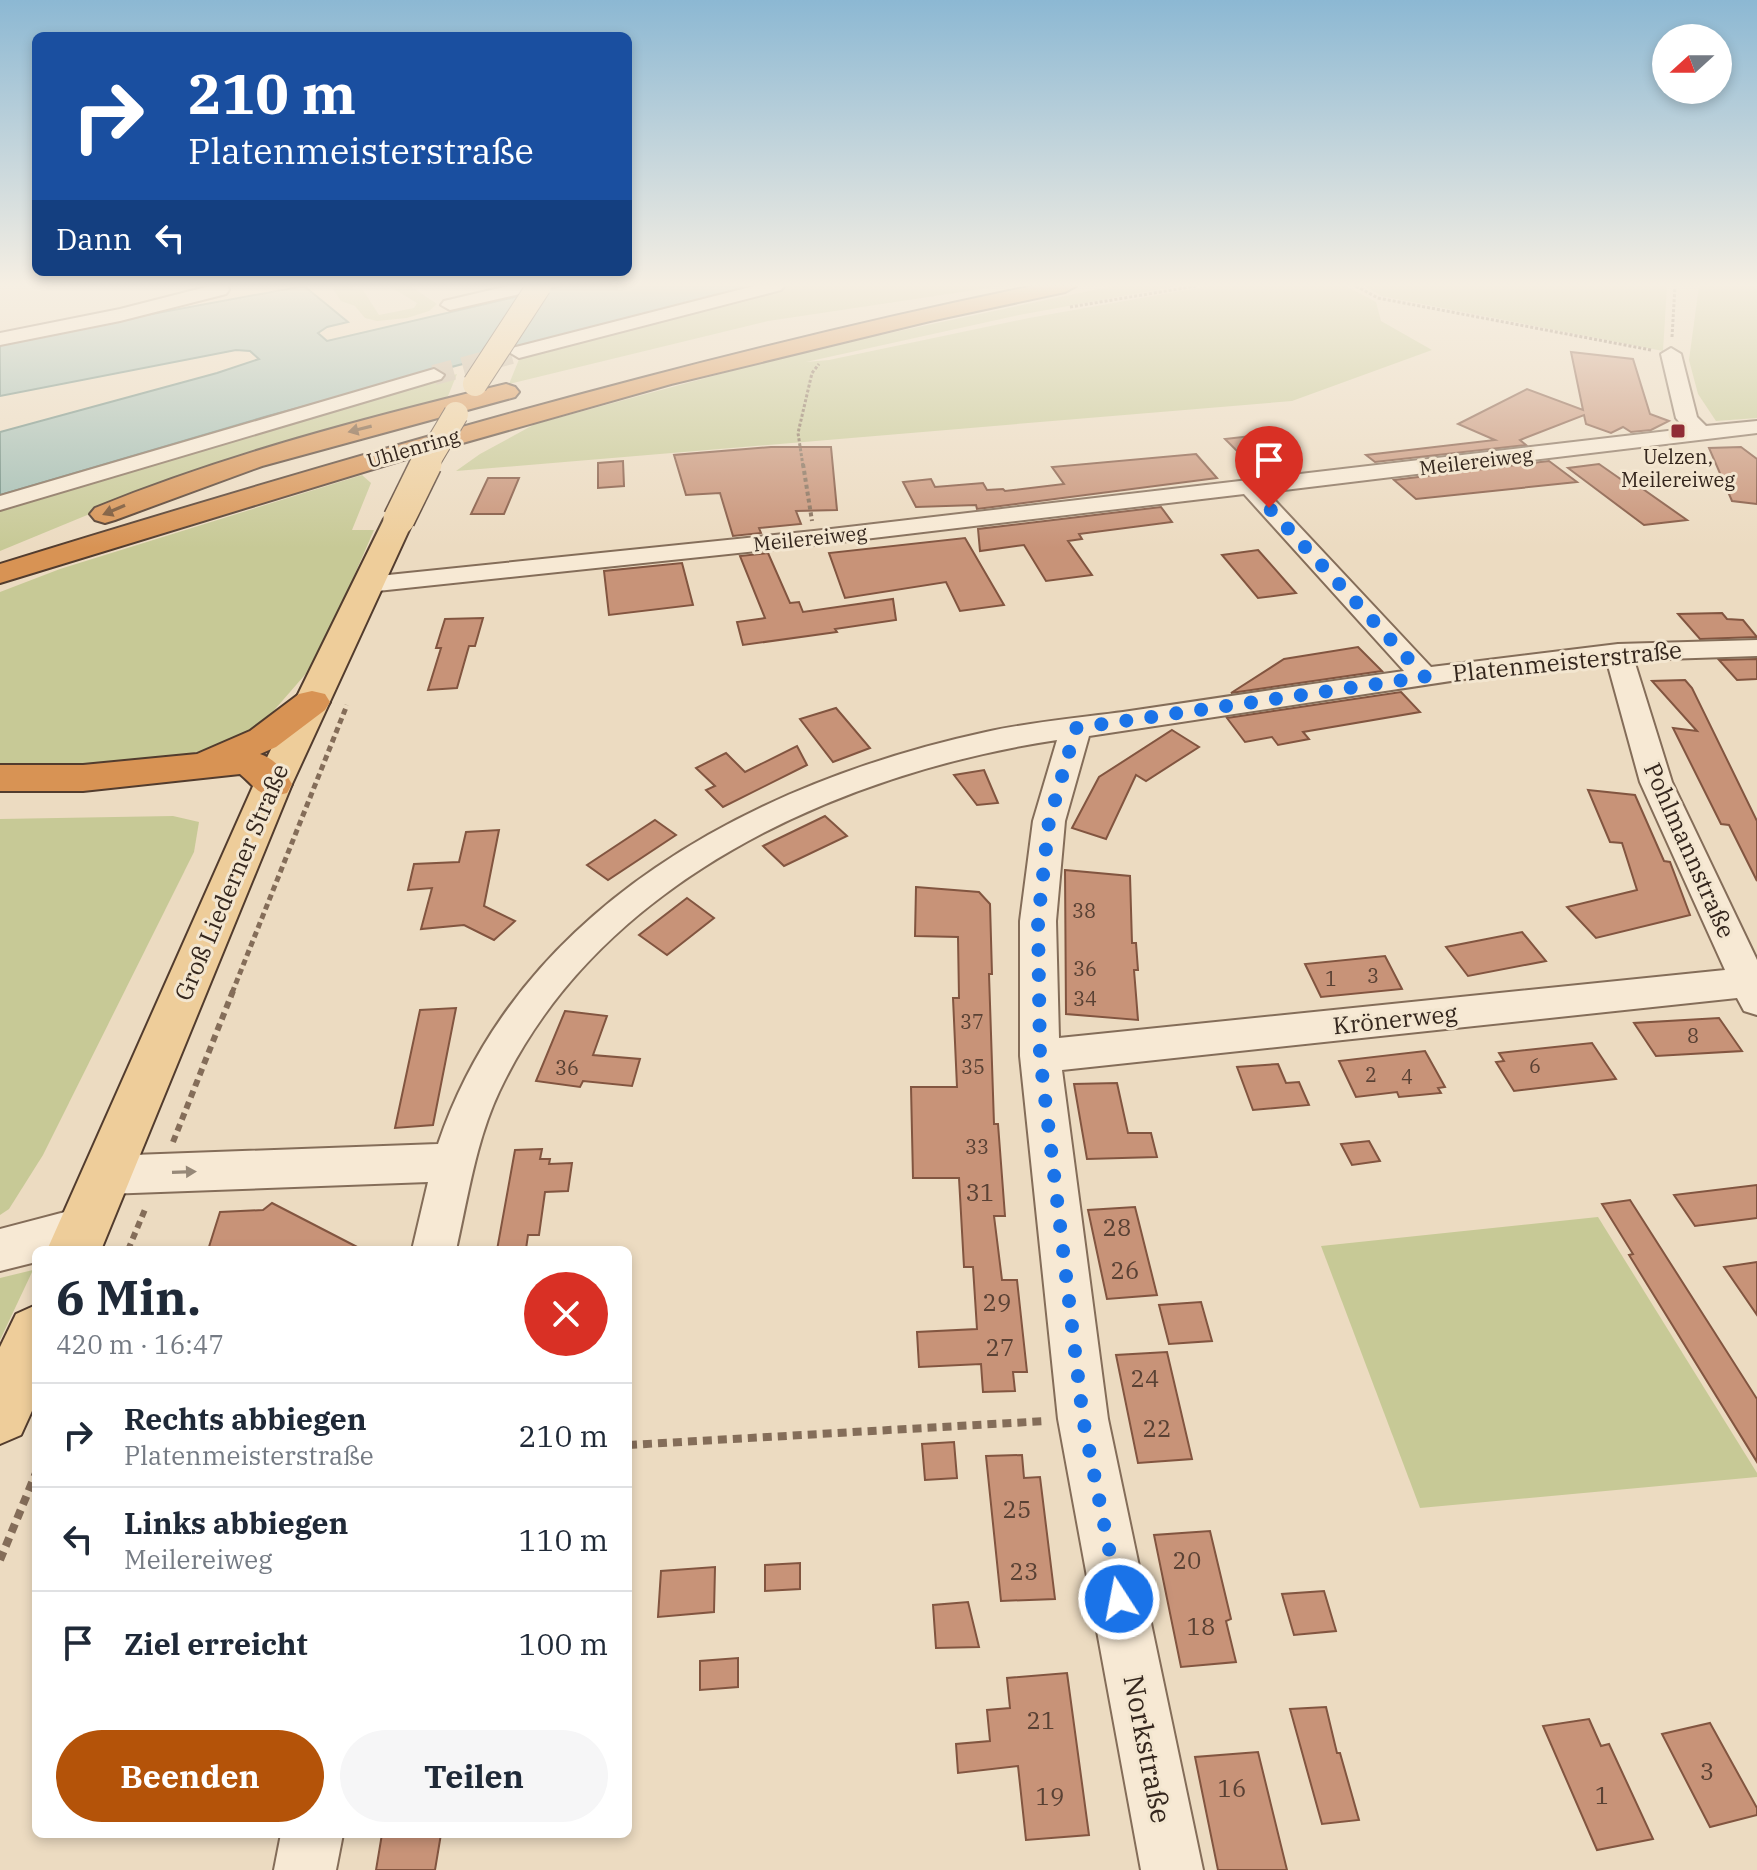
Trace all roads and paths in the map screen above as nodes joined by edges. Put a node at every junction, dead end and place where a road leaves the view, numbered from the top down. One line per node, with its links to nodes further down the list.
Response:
1 (487, 373): 7 (main road, Groß Liederner Straße, bridge)
2 (687, 373): 13 (highway, Uhlenring)
3 (812, 373): 12 (path)
4 (1676, 373): 9 (street)
5 (434, 375): 11 (street)
6 (528, 386): 7 (highway)
7 (473, 396): 14 (highway, one-way to 14); 16 (main road, Groß Liederner Straße, bridge)
8 (1757, 427): 9 (street, Meilereiweg)
9 (1700, 433): 10 (street, Meilereiweg)
10 (1251, 488): 12 (street, Meilereiweg); 20 (street)
11 (0, 503)
12 (814, 538): 16 (street, Meilereiweg)
13 (96, 544): 15 (highway, Uhlenring); 17 (highway)
14 (0, 559)
15 (0, 574)
16 (368, 584): 22 (main road, Groß Liederner Straße)
17 (0, 586)
18 (1757, 648): 19 (street, Platenmeisterstraße)
19 (1618, 652): 20 (street, Platenmeisterstraße); 28 (street, Pohlmannstraße)
20 (1425, 677): 23 (street, Platenmeisterstraße)
21 (349, 700): 31 (path)
22 (312, 702): 24 (highway); 26 (main road, Groß Liederner Straße)
23 (1076, 728): 29 (street, Norkstraße); 30 (street, Platenmeisterstraße)
24 (202, 764): 25 (highway); 26 (highway)
25 (0, 778)
26 (273, 784): 27 (highway); 32 (main road, Groß Liederner Straße)
27 (0, 788)
28 (1753, 991): 29 (street, Krönerweg)
29 (1040, 1056): 40 (street, Norkstraße)
30 (454, 1162): 31 (street, one-way to 30); 35 (street, Platenmeisterstraße)
31 (160, 1173): 32 (street); 33 (path)
32 (106, 1175): 33 (main road, Groß Liederner Straße)
33 (95, 1243): 34 (street)
34 (54, 1246)
35 (435, 1246)
36 (32, 1248): 37 (street)
37 (0, 1250)
38 (32, 1343): 39 (main road)
39 (0, 1414)
40 (1083, 1419): 41 (path); 46 (street, Norkstraße)
41 (632, 1445)
42 (32, 1483): 43 (path)
43 (0, 1560)
44 (311, 1838): 45 (street)
45 (305, 1870)
46 (1172, 1870)

